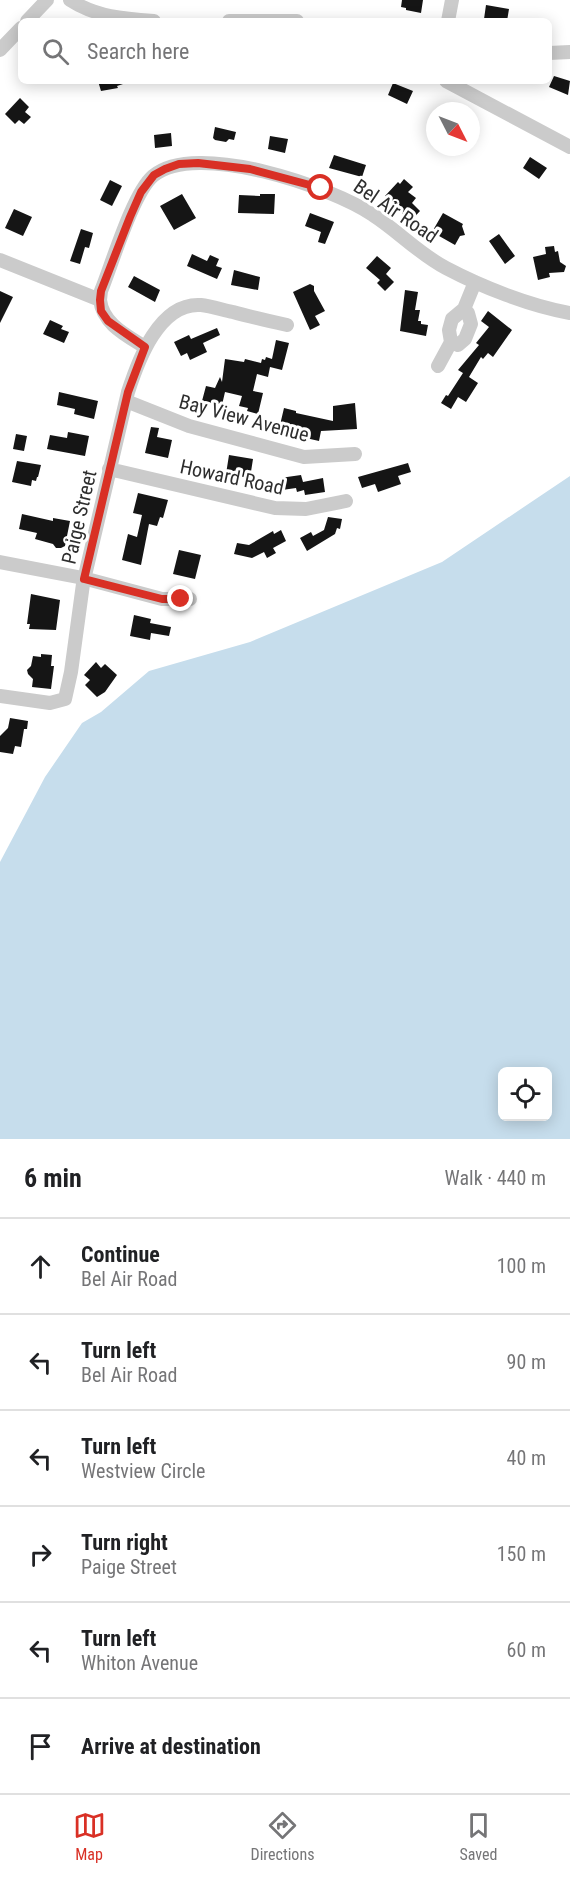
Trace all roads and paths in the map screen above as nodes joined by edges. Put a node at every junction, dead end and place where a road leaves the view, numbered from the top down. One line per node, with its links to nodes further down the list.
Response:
1 (47, 0): 4 (street)
2 (70, 0): 5 (street)
3 (452, 0): 6 (street)
4 (30, 18)
5 (117, 18)
6 (449, 18)
7 (18, 31): 8 (street)
8 (0, 50)
9 (570, 52): 10 (street)
10 (552, 53)
11 (452, 84): 12 (street)
12 (570, 147)
13 (0, 260): 15 (street)
14 (475, 282): 15 (street, Bel Air Road); 16 (street, Bel Air Road); 19 (street)
15 (100, 300): 18 (street)
16 (570, 313)
17 (287, 325): 18 (street, Paige Street)
18 (145, 347): 20 (street, Paige Street)
19 (438, 366)
20 (126, 400): 21 (street, Bay View Avenue); 22 (street, Paige Street)
21 (355, 454)
22 (110, 470): 23 (street, Howard Road); 25 (street, Paige Street)
23 (346, 501)
24 (0, 562): 25 (street)
25 (84, 579): 26 (street); 27 (street, Paige Street)
26 (190, 599)
27 (0, 696)

